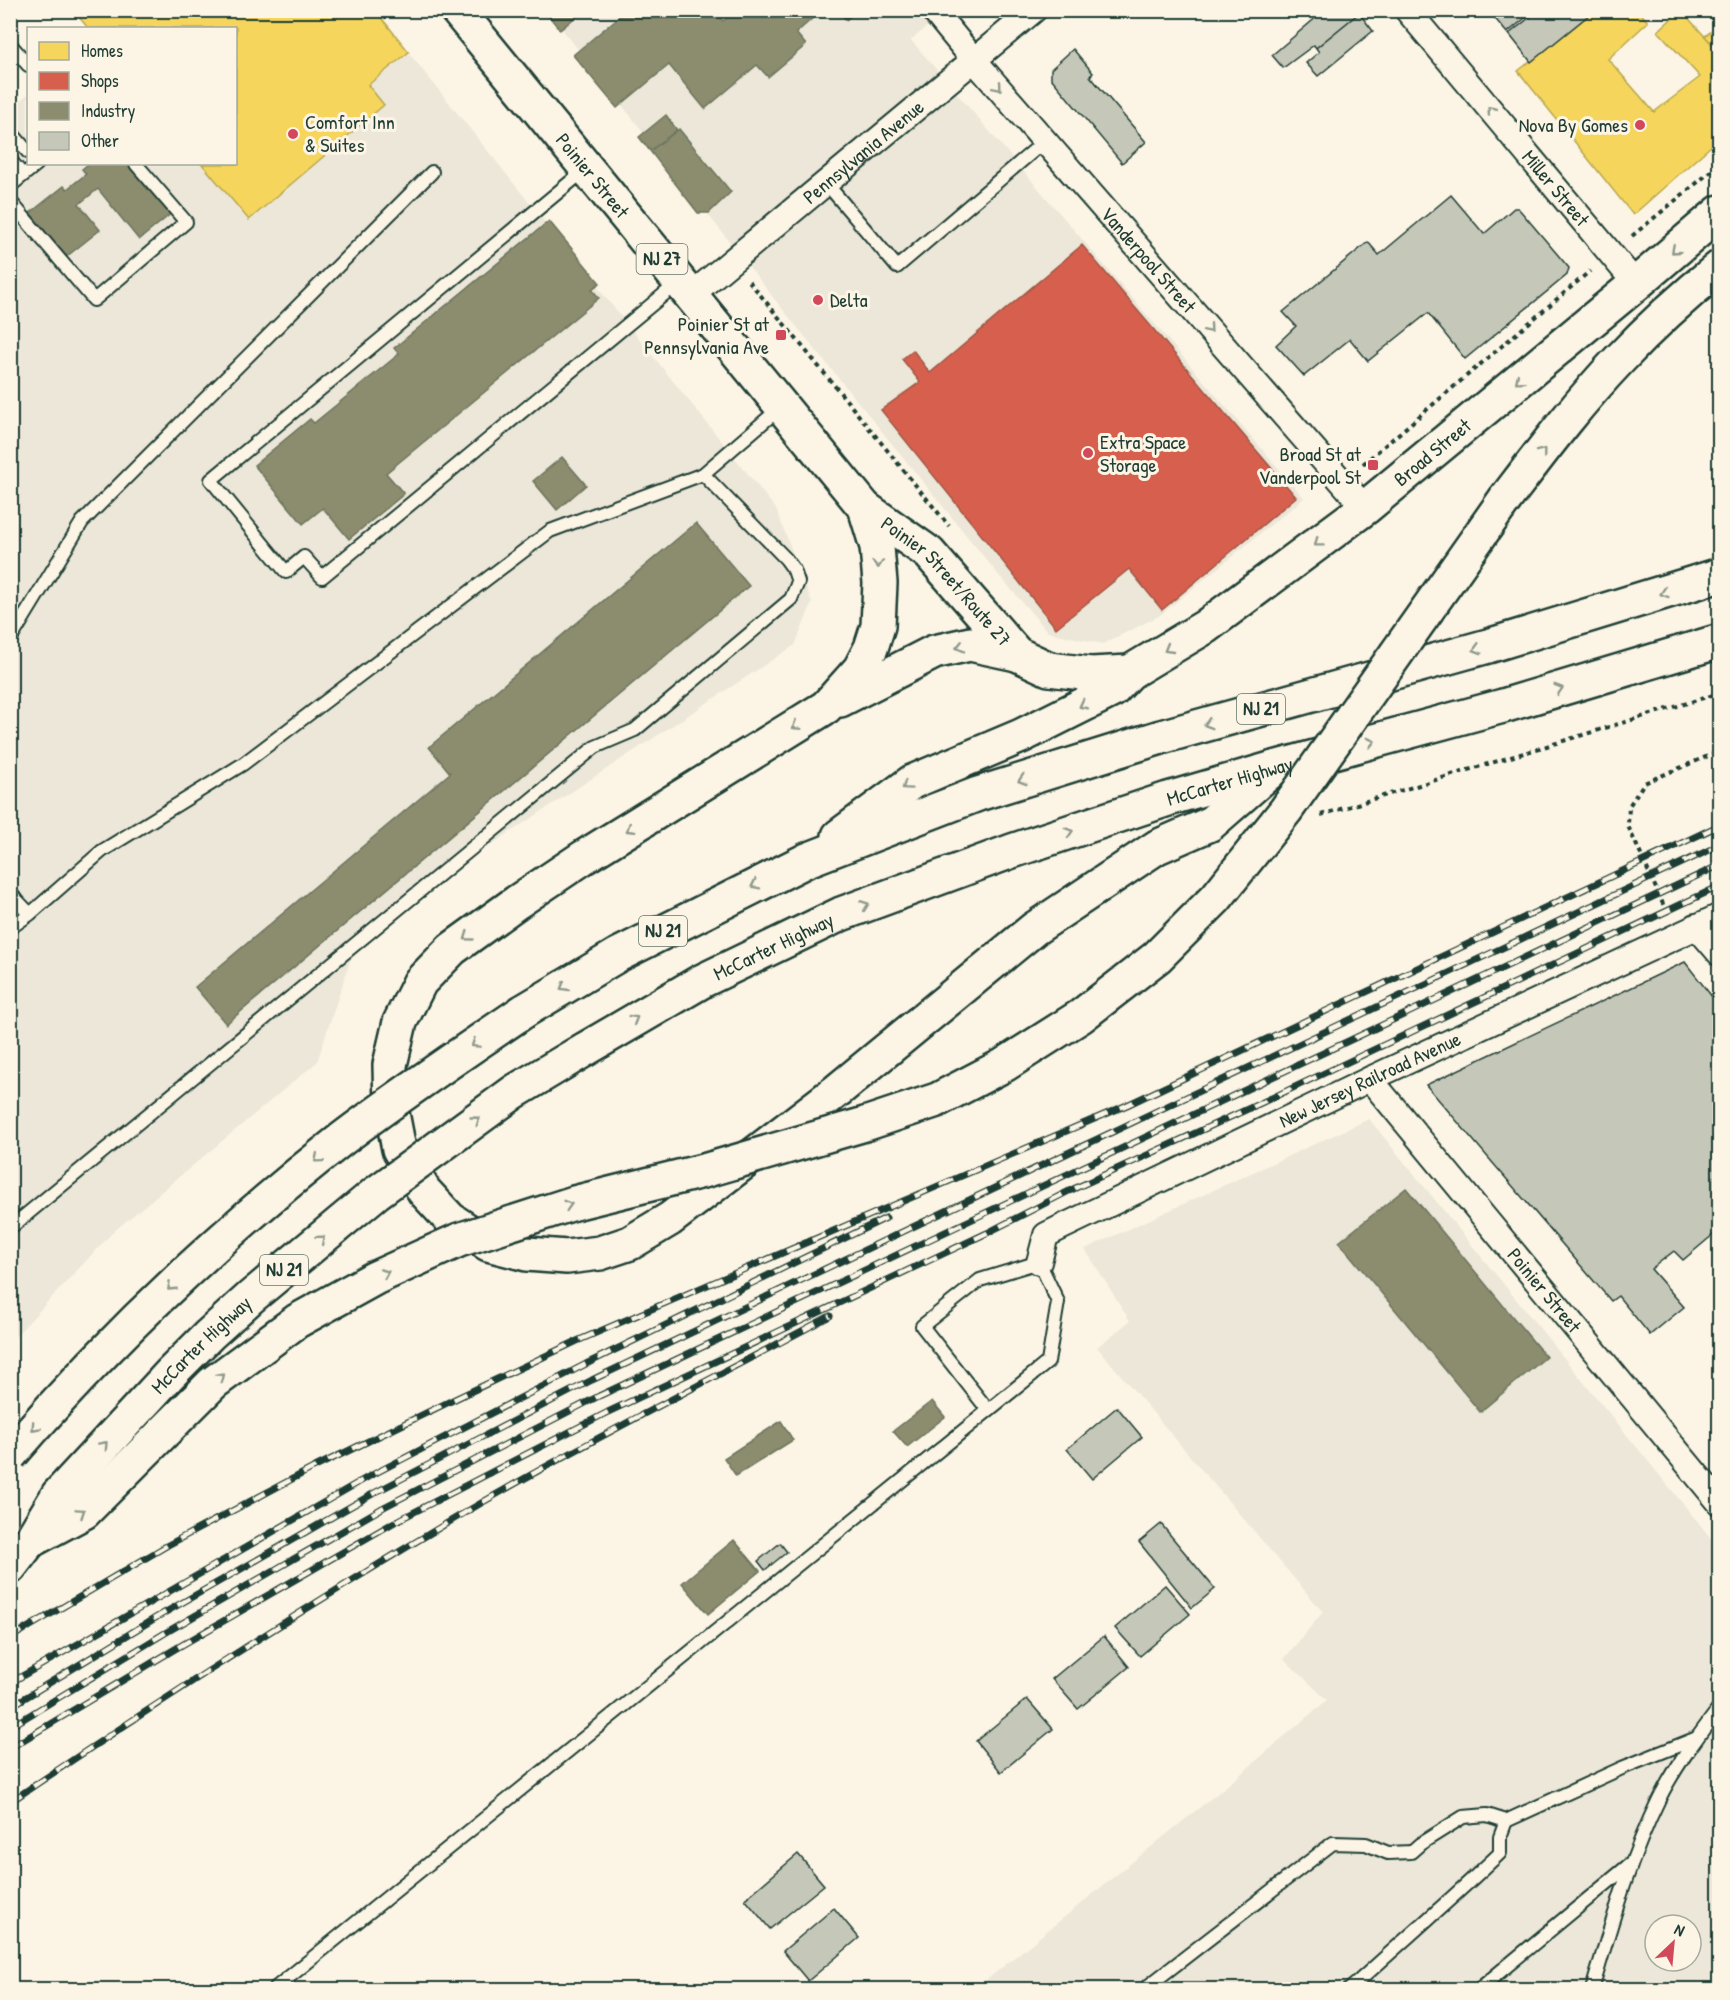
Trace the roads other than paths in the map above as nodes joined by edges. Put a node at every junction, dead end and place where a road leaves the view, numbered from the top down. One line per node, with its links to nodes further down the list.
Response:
1 (457, 10): 14 (main road, Poinier Street / NJ 27)
2 (933, 10): 6 (street, Vanderpool Street)
3 (1035, 10): 6 (street, Pennsylvania Avenue)
4 (1407, 10): 22 (street, Miller Street, one-way to 4)
5 (10, 44): 7 (lane)
6 (975, 60): 9 (street, Vanderpool Street, one-way to 9); 17 (street, Pennsylvania Avenue)
7 (27, 64)
8 (10, 131): 10 (lane)
9 (1045, 141): 17 (lane); 27 (street, Vanderpool Street, one-way to 27)
10 (27, 151)
11 (10, 160): 16 (lane)
12 (36, 165): 16 (lane)
13 (137, 165): 19 (lane)
14 (587, 168): 23 (main road, Poinier Street / NJ 27); 23 (lane)
15 (432, 172): 29 (lane)
16 (23, 175): 18 (lane)
17 (826, 183): 23 (street, Pennsylvania Avenue)
18 (10, 186)
19 (10, 201)
20 (1719, 212): 22 (main road, Broad Street, one-way to 22)
21 (1719, 267): 48 (main road, one-way to 21, bridge)
22 (1636, 284): 27 (main road, Broad Street, one-way to 27)
23 (686, 288): 24 (main road, Poinier Street / NJ 27)
24 (781, 406): 25 (lane); 26 (main road, Poinier Street / NJ 27)
25 (703, 474): 37 (lane); 43 (lane)
26 (865, 508): 31 (main road, Poinier Street/Route 27 / NJ 27); 33 (main road, one-way to 33)
27 (1365, 508): 32 (main road, Broad Street, one-way to 32)
28 (1719, 575): 35 (main road, NJ 21, one-way to 35)
29 (10, 640)
30 (1719, 640): 34 (main road, McCarter Highway / NJ 21, one-way to 30)
31 (1017, 654): 32 (main road, Poinier Street/Route 27); 33 (main road, one-way to 33)
32 (1130, 672): 35 (main road, Broad Street, one-way to 35)
33 (826, 707): 34 (main road, one-way to 34)
34 (1274, 768): 48 (main road, McCarter Highway / NJ 21, one-way to 34, bridge)
35 (807, 860): 46 (main road, NJ 21, one-way to 46, bridge)
36 (10, 893): 37 (lane)
37 (30, 914): 39 (lane)
38 (1719, 916): 40 (street, New Jersey Railroad Avenue)
39 (10, 928)
40 (1687, 931): 41 (street); 42 (street, New Jersey Railroad Avenue)
41 (1719, 954)
42 (1370, 1079): 44 (street, New Jersey Railroad Avenue); 47 (street, Poinier Street)
43 (10, 1228)
44 (1039, 1262): 45 (lane); 45 (lane)
45 (988, 1410): 54 (lane)
46 (10, 1455)
47 (1719, 1503)
48 (30, 1541): 49 (main road, McCarter Highway / NJ 21)
49 (10, 1568)
50 (1719, 1707): 51 (lane)
51 (1697, 1738): 52 (lane); 53 (lane)
52 (1506, 1821): 55 (lane); 56 (lane)
53 (1630, 1864): 57 (lane); 58 (lane)
54 (273, 1989)
55 (1143, 1989)
56 (1349, 1989)
57 (1478, 1989)
58 (1592, 1989)

